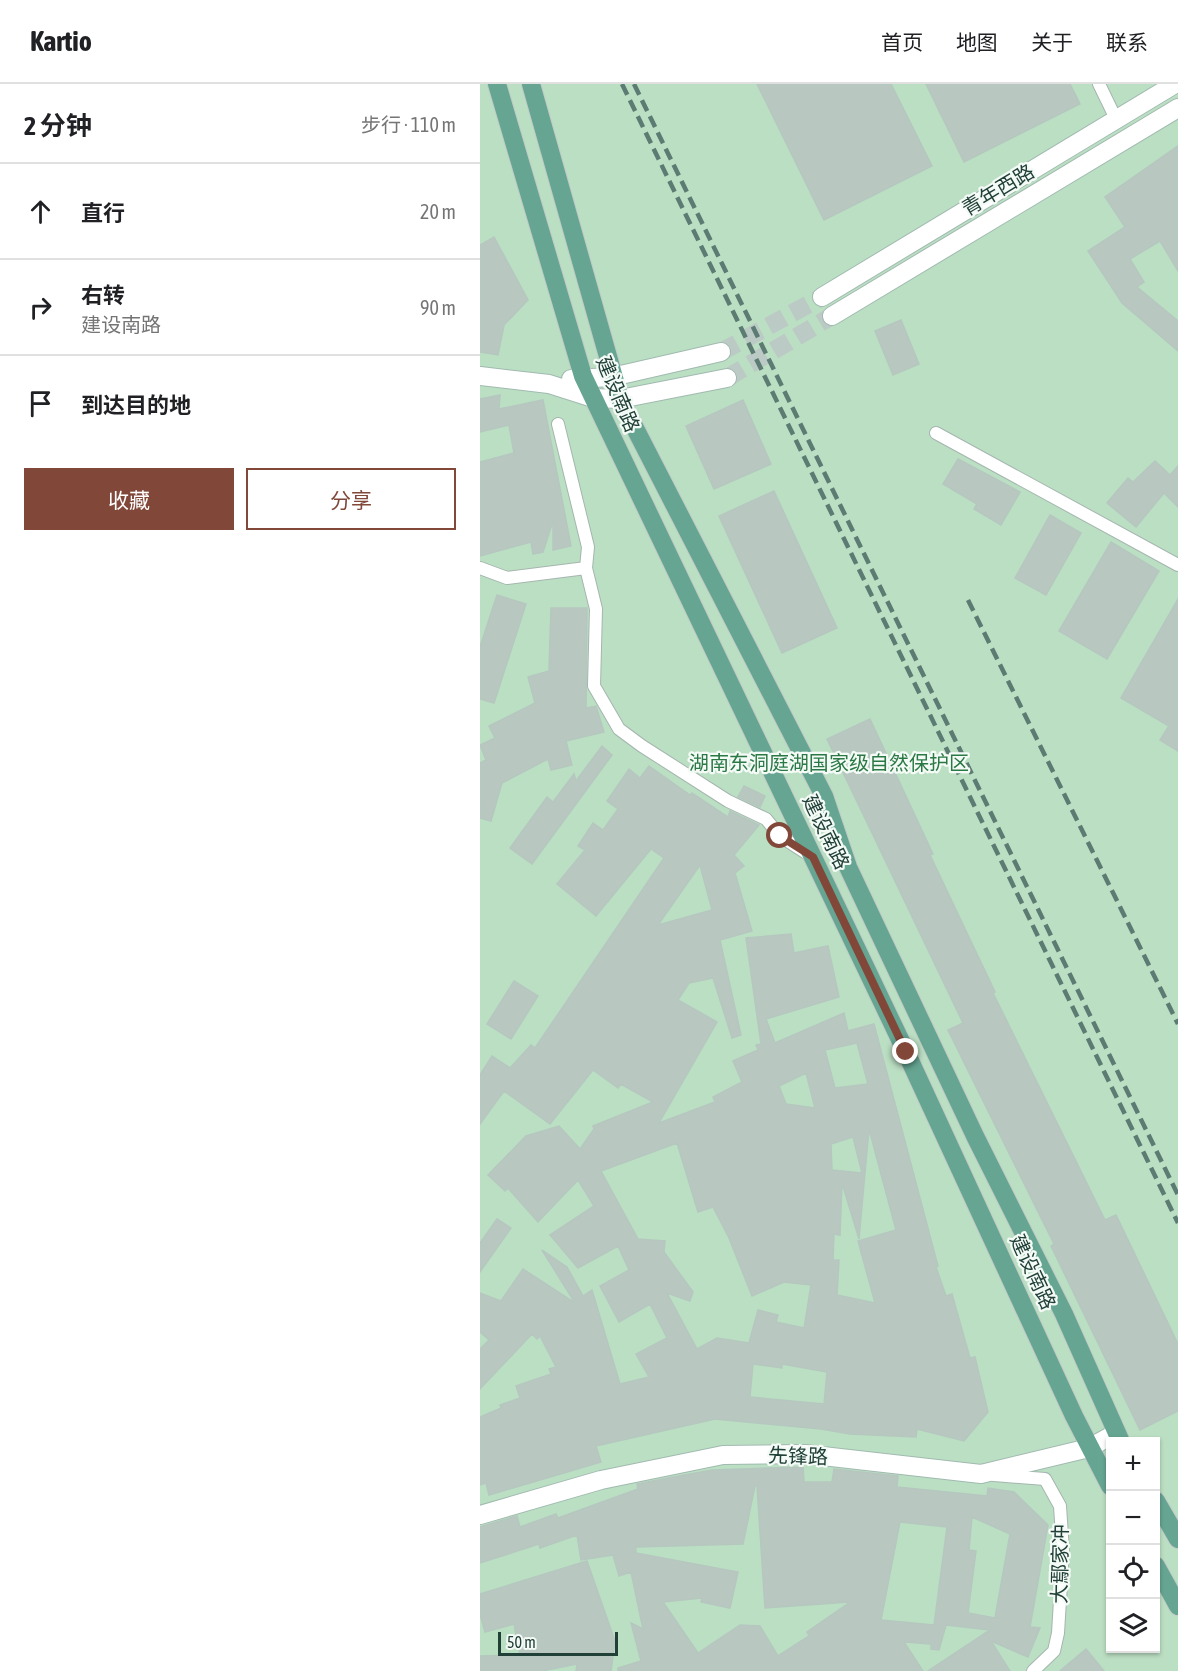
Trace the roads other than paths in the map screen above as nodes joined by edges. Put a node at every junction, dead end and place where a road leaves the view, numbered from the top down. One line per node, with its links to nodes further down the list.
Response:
1 (497, 84): 11 (main road, 建设南路)
2 (531, 84): 12 (main road, 建设南路)
3 (1100, 84): 6 (street)
4 (1175, 84): 6 (main road, 青年西路)
5 (1178, 108): 8 (main road, 青年西路)
6 (1116, 119): 7 (main road, 青年西路)
7 (822, 297)
8 (832, 316)
9 (721, 352): 12 (main road)
10 (480, 376): 14 (main road)
11 (583, 376): 12 (main road); 14 (main road); 15 (main road, 建设南路)
12 (612, 377): 16 (main road, 建设南路)
13 (727, 378): 16 (main road)
14 (549, 384): 15 (main road)
15 (593, 398): 16 (main road); 22 (main road, 建设南路)
16 (620, 399): 23 (main road, 建设南路)
17 (558, 424): 21 (street)
18 (936, 433): 19 (street)
19 (1178, 565)
20 (480, 568): 21 (street)
21 (586, 568): 22 (street)
22 (813, 857): 25 (main road, 建设南路)
23 (1118, 1437)
24 (1106, 1442): 25 (main road, 先锋路)
25 (1089, 1448): 26 (main road, 先锋路); 27 (main road, 建设南路)
26 (981, 1474): 29 (main road, 先锋路); 33 (street, 大鄢家冲)
27 (1106, 1479)
28 (1160, 1509): 30 (main road)
29 (480, 1515)
30 (1178, 1539)
31 (1160, 1575): 32 (main road)
32 (1178, 1606)
33 (1033, 1671)

